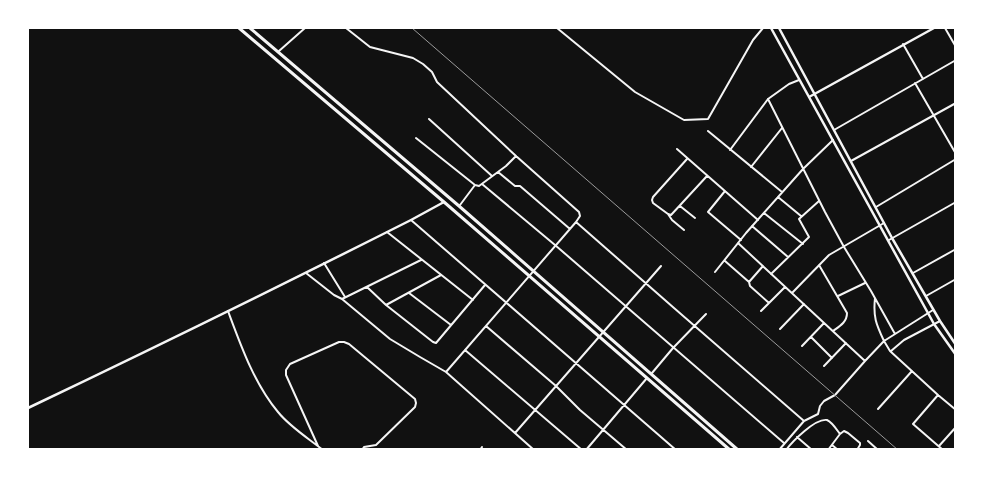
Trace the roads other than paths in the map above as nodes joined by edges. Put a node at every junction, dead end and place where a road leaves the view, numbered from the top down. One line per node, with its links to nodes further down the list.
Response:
1 (240, 28): 47 (highway)
2 (250, 28): 13 (highway)
3 (305, 28): 13 (street)
4 (346, 28): 32 (street)
5 (557, 28): 6 (street)
6 (763, 28)
7 (771, 28): 16 (street)
8 (778, 28): 18 (street)
9 (934, 28): 11 (street)
10 (946, 28): 12 (street)
11 (903, 44): 15 (street); 18 (street)
12 (956, 47)
13 (278, 52): 49 (highway)
14 (956, 60): 15 (street)
15 (924, 78): 17 (street)
16 (799, 80): 19 (street); 20 (street)
17 (915, 83): 22 (street); 25 (street)
18 (814, 94): 19 (street); 25 (street)
19 (809, 97): 28 (street)
20 (768, 99): 24 (street); 30 (street)
21 (956, 103): 22 (street)
22 (933, 116): 31 (street); 35 (street)
23 (429, 119): 39 (street)
24 (783, 128): 36 (street); 37 (street)
25 (834, 130): 35 (street)
26 (708, 131): 30 (street)
27 (416, 138): 42 (street)
28 (833, 140): 37 (street); 60 (street)
29 (677, 149): 33 (street)
30 (730, 150): 36 (street)
31 (956, 154)
32 (516, 156): 38 (street); 58 (street)
33 (687, 159): 40 (street); 53 (street)
34 (956, 159): 51 (street)
35 (851, 161): 51 (street)
36 (751, 167): 44 (street)
37 (802, 169): 44 (street); 46 (street)
38 (498, 172): 39 (street); 62 (street)
39 (492, 176): 41 (street)
40 (708, 176): 43 (street); 50 (street)
41 (482, 184): 42 (street); 70 (street)
42 (475, 185): 49 (street)
43 (725, 191): 57 (street); 66 (street)
44 (782, 192): 45 (street)
45 (778, 197): 52 (street); 54 (street)
46 (819, 201): 54 (street); 71 (street)
47 (444, 202): 56 (street); 86 (highway)
48 (956, 202): 65 (street)
49 (459, 206): 80 (highway)
50 (680, 206): 53 (street); 55 (street)
51 (876, 207): 59 (street)
52 (764, 213): 57 (street); 69 (street)
53 (668, 214): 63 (street)
54 (802, 216): 69 (street)
55 (695, 218)
56 (411, 220): 64 (street); 91 (street)
57 (758, 220): 61 (street)
58 (576, 222): 62 (street); 90 (street)
59 (884, 223): 60 (street); 65 (street)
60 (880, 225): 67 (street); 71 (street)
61 (752, 226): 66 (street); 73 (street)
62 (570, 229): 70 (street)
63 (684, 230)
64 (387, 232): 74 (street); 76 (street)
65 (892, 238): 67 (street); 83 (street)
66 (740, 240): 68 (street)
67 (888, 240): 109 (street)
68 (738, 243): 75 (street); 79 (street)
69 (802, 244): 73 (street)
70 (555, 245): 80 (street); 105 (street)
71 (844, 247): 77 (street); 89 (street)
72 (956, 249): 83 (street)
73 (788, 258): 84 (street)
74 (421, 260): 85 (street); 92 (street)
75 (724, 260): 81 (street); 88 (street)
76 (324, 263): 82 (street); 98 (street)
77 (819, 265): 95 (street); 96 (street)
78 (662, 266): 90 (street)
79 (763, 266): 84 (street); 88 (street)
80 (533, 271): 86 (street); 119 (highway)
81 (715, 272)
82 (306, 273): 98 (street); 107 (street)
83 (912, 273): 97 (street)
84 (771, 274): 93 (street)
85 (441, 275): 94 (street); 100 (street)
86 (529, 275): 101 (street); 121 (highway)
87 (956, 280): 97 (street)
88 (749, 282): 102 (street)
89 (866, 282): 96 (street); 99 (street)
90 (646, 284): 105 (street); 115 (street)
91 (486, 285): 100 (street); 101 (street)
92 (367, 287): 98 (street); 104 (street)
93 (785, 287): 95 (street); 102 (street)
94 (408, 293): 104 (street); 114 (street)
95 (792, 293): 103 (street)
96 (838, 296): 118 (street)
97 (926, 296): 106 (street)
98 (344, 298): 136 (street)
99 (875, 298): 120 (street); 123 (street)
100 (472, 300): 114 (street)
101 (506, 302): 116 (street); 133 (street)
102 (769, 303): 108 (street)
103 (804, 304): 112 (street); 117 (street)
104 (386, 305): 114 (street)
105 (626, 306): 119 (street); 127 (street)
106 (934, 310): 109 (street); 111 (street)
107 (228, 311): 142 (street); 155 (street)
108 (761, 311)
109 (929, 312): 113 (street); 120 (street)
110 (706, 314): 115 (street)
111 (940, 321): 113 (street); 125 (street)
112 (824, 323): 118 (street); 122 (street)
113 (934, 324): 129 (street); 130 (street)
114 (451, 325)
115 (694, 325): 127 (street); 146 (street)
116 (486, 326): 128 (street); 139 (street)
117 (780, 329)
118 (833, 331): 124 (street)
119 (604, 332): 121 (street); 137 (highway)
120 (895, 334): 123 (street)
121 (600, 337): 133 (street); 138 (highway)
122 (811, 337): 126 (street); 131 (street)
123 (884, 341): 129 (street); 132 (street)
124 (846, 343): 131 (street); 132 (street)
125 (956, 345)
126 (802, 346)
127 (673, 348): 137 (street); 153 (street)
128 (466, 350): 136 (street); 144 (street)
129 (890, 351): 135 (street)
130 (956, 355)
131 (832, 358): 134 (street)
132 (865, 361): 146 (street)
133 (576, 364): 139 (street); 141 (street)
134 (824, 366)
135 (912, 371): 140 (street); 143 (street)
136 (446, 372): 149 (street)
137 (650, 374): 167 (highway)
138 (647, 378): 141 (street); 166 (highway)
139 (556, 386): 144 (street); 148 (street)
140 (938, 395): 145 (street); 156 (street)
141 (624, 405): 148 (street); 165 (street)
142 (28, 408)
143 (878, 409)
144 (535, 410): 149 (street); 162 (street)
145 (956, 410)
146 (804, 421): 153 (street)
147 (956, 427): 156 (street)
148 (604, 430): 163 (street); 164 (street)
149 (515, 433): 161 (street)
150 (840, 434): 151 (street); 154 (street); 158 (street)
151 (797, 437): 157 (street); 170 (street)
152 (868, 441): 173 (street)
153 (784, 443): 168 (street)
154 (832, 445): 171 (street); 172 (street)
155 (318, 446): 159 (street); 160 (street)
156 (939, 446): 174 (street)
157 (787, 448): 169 (street)
158 (858, 449)
159 (323, 450)
160 (362, 450)
161 (534, 450)
162 (582, 450)
163 (586, 450)
164 (627, 450)
165 (676, 450)
166 (730, 450)
167 (738, 450)
168 (779, 450)
169 (790, 450)
170 (812, 450)
171 (828, 450)
172 (838, 450)
173 (878, 450)
174 (943, 450)

